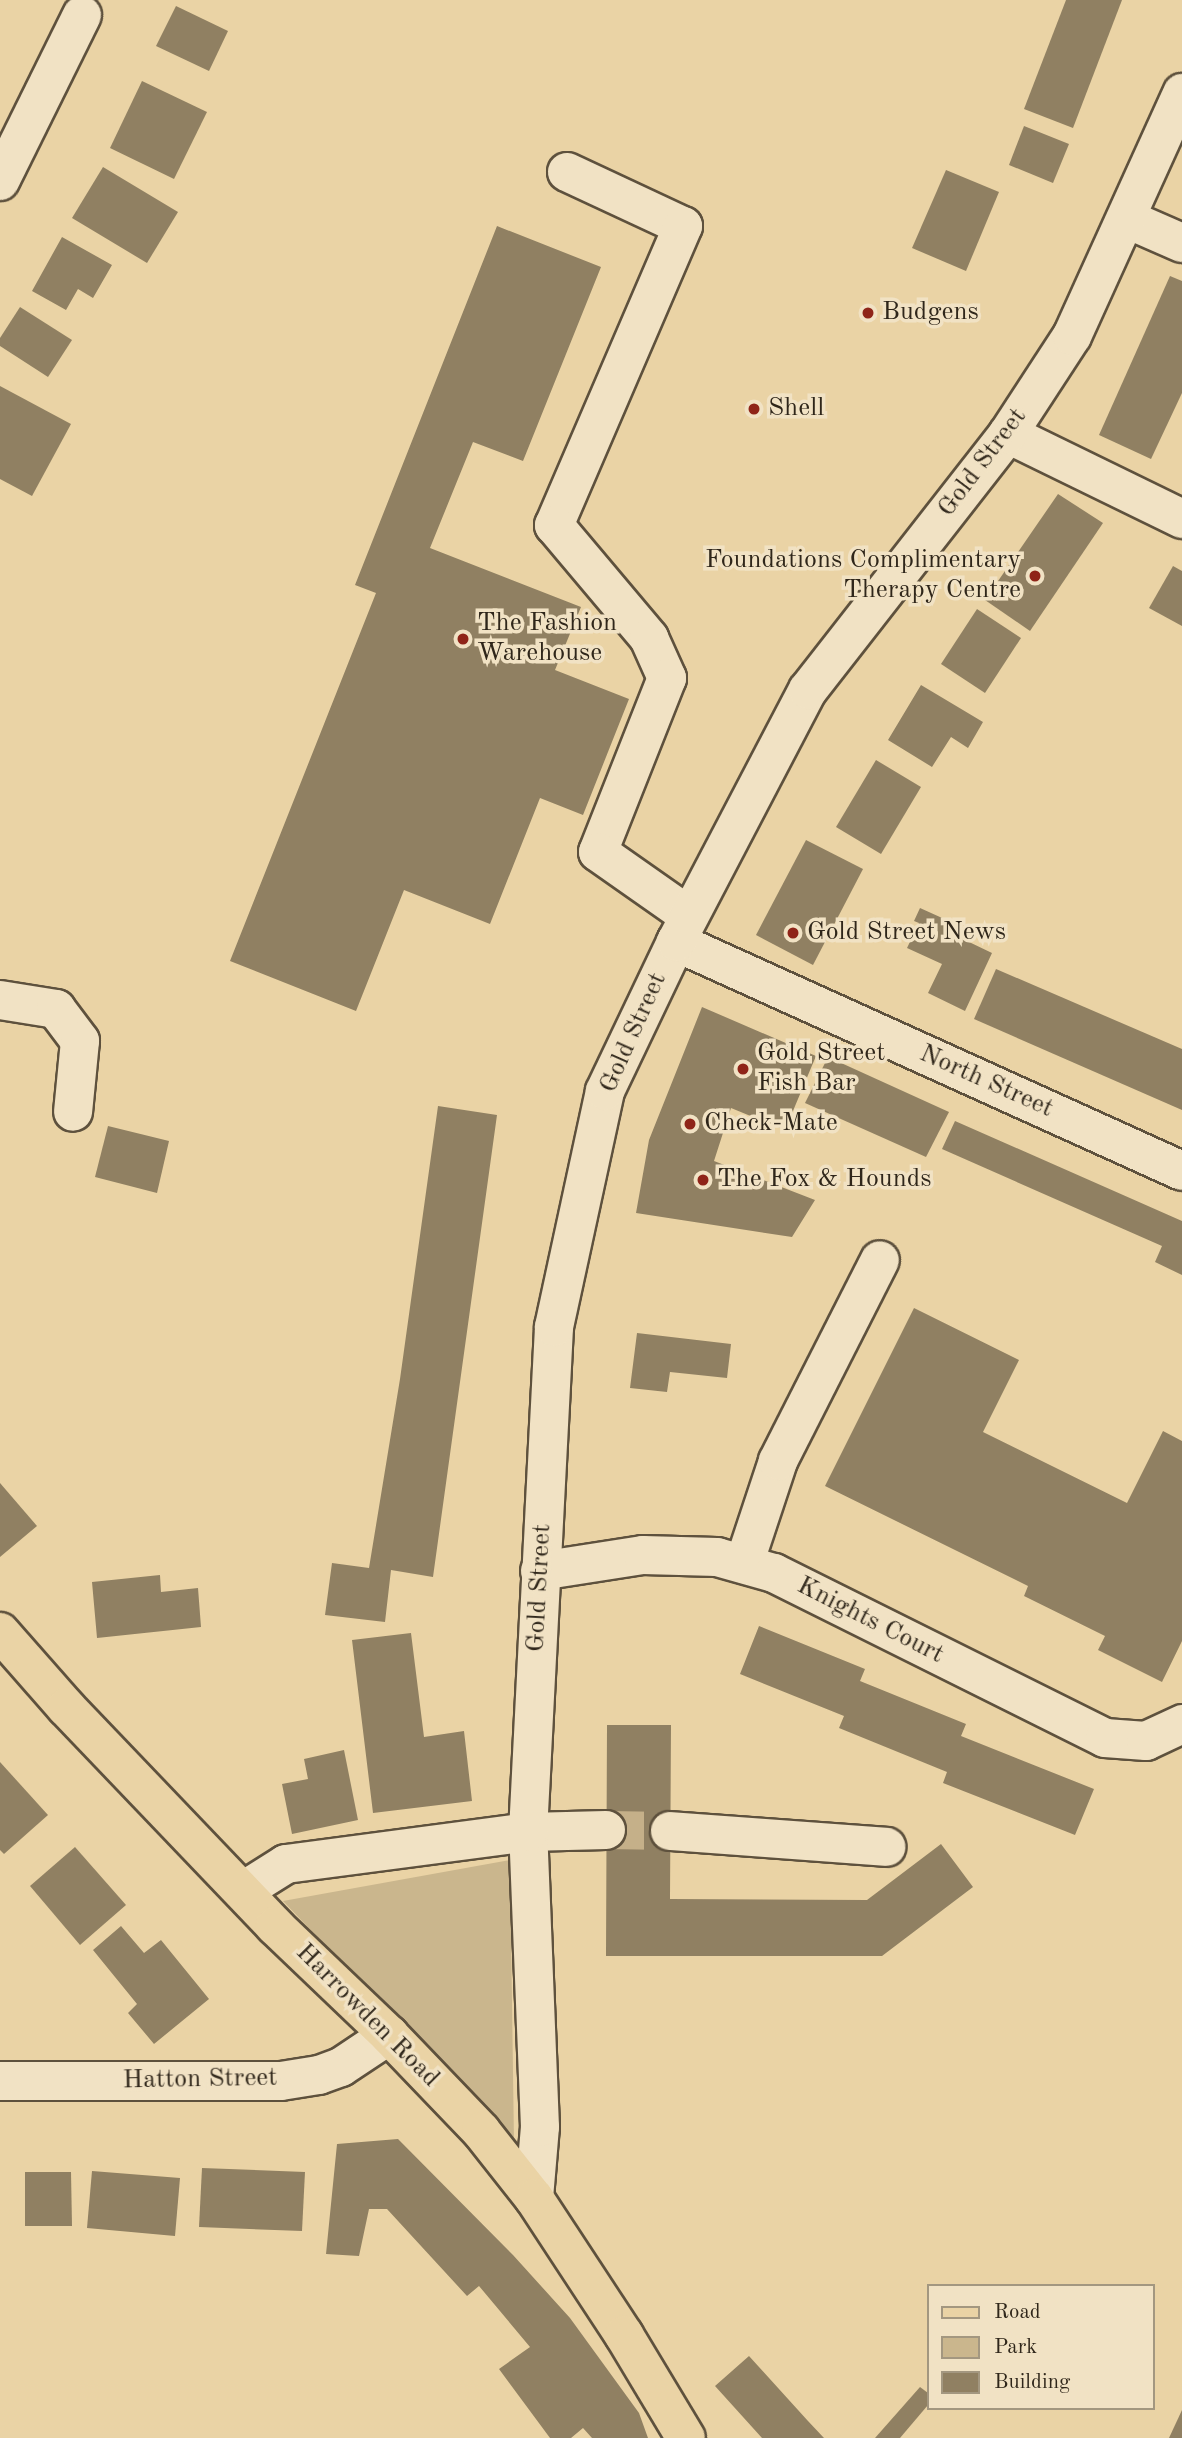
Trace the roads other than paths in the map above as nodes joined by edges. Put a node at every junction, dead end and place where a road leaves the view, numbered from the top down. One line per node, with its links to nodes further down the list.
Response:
1 (82, 15): 4 (street)
2 (1182, 93): 5 (street, Gold Street)
3 (567, 172): 9 (street, North Street)
4 (0, 181)
5 (1126, 219): 6 (street); 7 (street, Gold Street)
6 (1182, 243)
7 (1008, 434): 8 (street); 9 (street, Gold Street)
8 (1182, 519)
9 (682, 929): 12 (street, North Street); 15 (street, Gold Street)
10 (0, 1000): 11 (street)
11 (73, 1112)
12 (1182, 1171)
13 (880, 1260): 14 (street)
14 (744, 1564): 15 (street, Knights Court); 17 (street, Knights Court)
15 (540, 1571): 20 (street, Gold Street)
16 (0, 1632): 22 (main road, Harrowden Road)
17 (1182, 1724)
18 (606, 1830): 20 (street)
19 (670, 1830): 21 (street)
20 (528, 1832): 22 (street); 25 (street, Gold Street)
21 (886, 1847)
22 (243, 1891): 23 (main road, Harrowden Road)
23 (389, 2035): 24 (street, Hatton Street); 25 (main road, Harrowden Road)
24 (0, 2081)
25 (534, 2198): 26 (main road, Harrowden Road)
26 (686, 2438)

